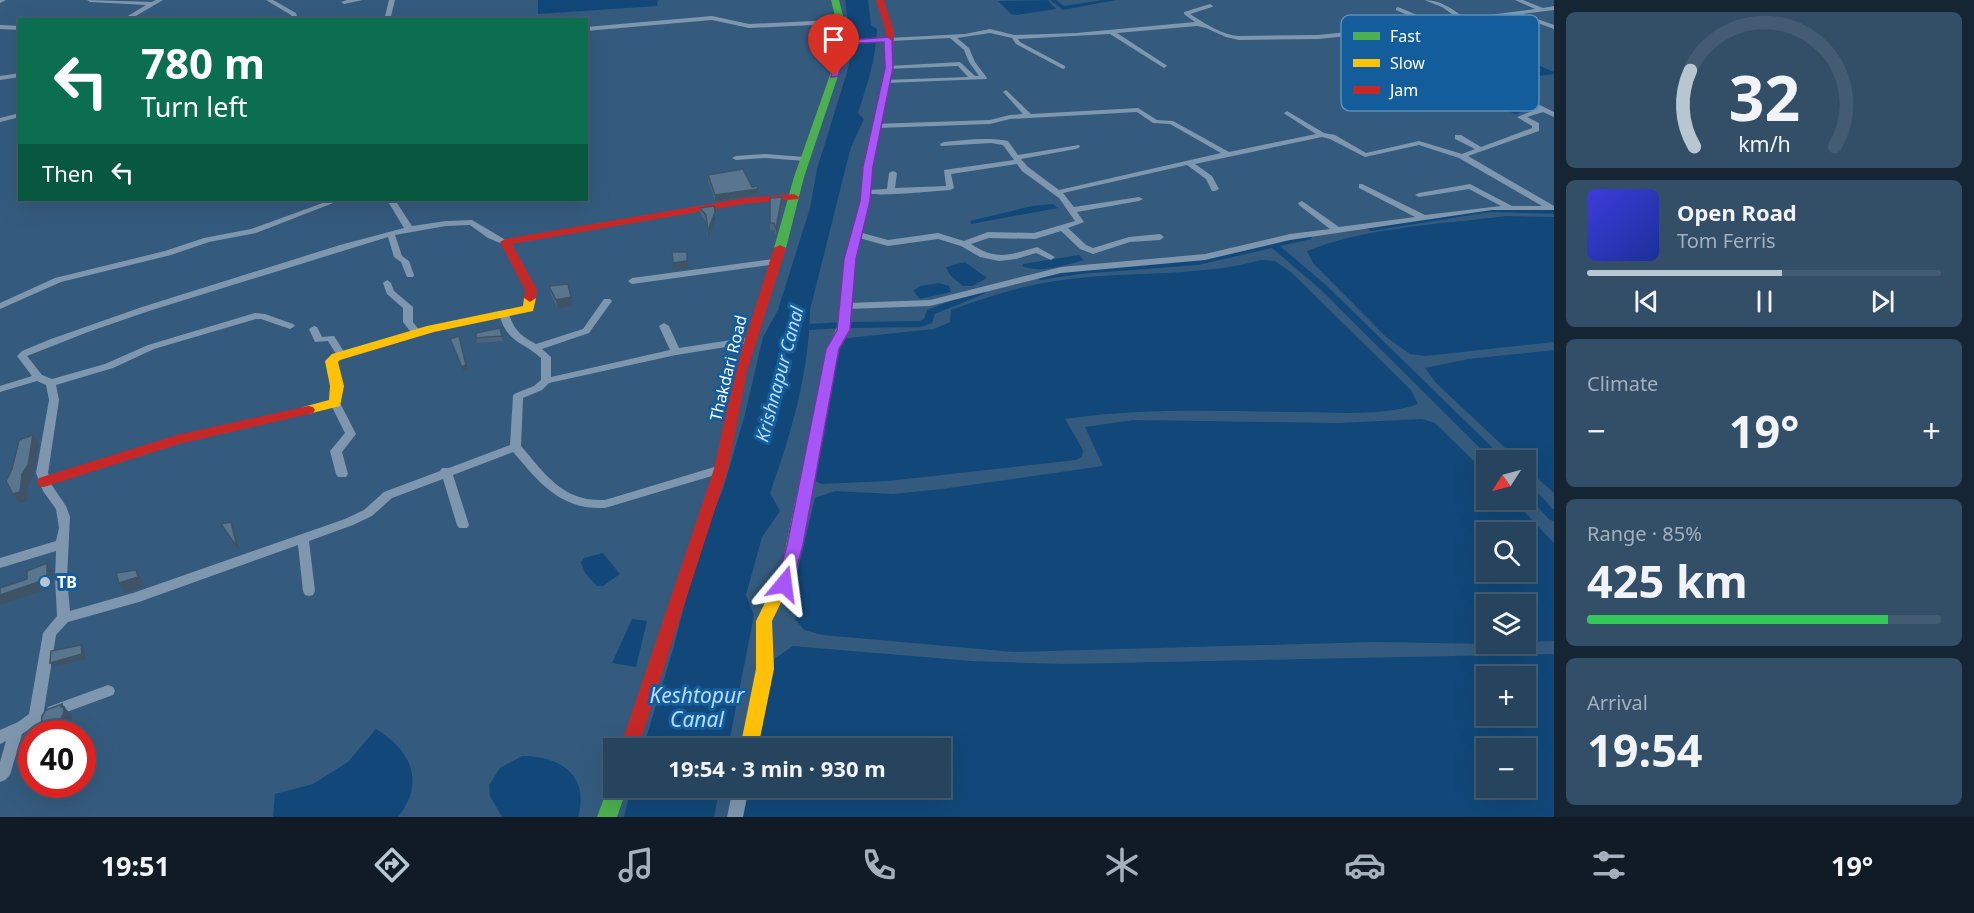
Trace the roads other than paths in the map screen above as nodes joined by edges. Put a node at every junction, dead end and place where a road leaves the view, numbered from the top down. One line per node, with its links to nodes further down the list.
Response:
1 (90, 0): 11 (street)
2 (160, 0): 11 (street)
3 (269, 0): 22 (street)
4 (360, 0): 10 (street)
5 (392, 0): 23 (street)
6 (835, 0): 24 (street, Thakdari Road)
7 (880, 0): 35 (street)
8 (1427, 0): 18 (street)
9 (1518, 0): 15 (street)
10 (344, 2)
11 (152, 4): 21 (street)
12 (1210, 6): 26 (street)
13 (1554, 8): 15 (street)
14 (1398, 9): 17 (street)
15 (1543, 10): 16 (street)
16 (1517, 14): 19 (street); 20 (street)
17 (1412, 15)
18 (1456, 15)
19 (1510, 15)
20 (1520, 15)
21 (128, 18)
22 (295, 18)
23 (388, 18)
24 (833, 22): 30 (street); 36 (street, Thakdari Road)
25 (1539, 22): 28 (street)
26 (1202, 25): 31 (street); 32 (street)
27 (0, 27): 29 (street)
28 (1554, 27)
29 (18, 28)
30 (588, 29)
31 (1111, 32): 34 (street); 37 (street)
32 (1341, 34)
33 (951, 36): 34 (street); 35 (street); 42 (street)
34 (1014, 37): 38 (street)
35 (885, 40): 36 (street); 40 (street)
36 (837, 42): 60 (street, Thakdari Road)
37 (1164, 66)
38 (1063, 67)
39 (18, 75): 41 (street)
40 (887, 75): 42 (street); 42 (street); 51 (street)
41 (0, 78)
42 (974, 79)
43 (1006, 92): 49 (street)
44 (1539, 108): 45 (street)
45 (1542, 110): 47 (street); 56 (street)
46 (1287, 113): 52 (street)
47 (1554, 115)
48 (18, 116): 50 (street)
49 (1029, 116): 51 (street); 57 (street)
50 (0, 120)
51 (877, 126): 66 (street)
52 (1323, 135): 57 (street); 58 (street)
53 (1458, 137): 56 (street)
54 (944, 144): 61 (street)
55 (1076, 147): 61 (street)
56 (1482, 150): 58 (street)
57 (1228, 154): 62 (street)
58 (1462, 156): 76 (street)
59 (736, 158): 60 (street)
60 (805, 159): 70 (street, Thakdari Road)
61 (1018, 159): 67 (street); 68 (street)
62 (1189, 163): 65 (street); 68 (street)
63 (893, 173): 67 (street)
64 (1362, 186): 78 (street)
65 (1215, 189)
66 (866, 192): 67 (street); 83 (street)
67 (891, 192)
68 (1059, 192): 77 (street)
69 (1419, 195): 75 (street)
70 (794, 198): 85 (street); 88 (street, Thakdari Road)
71 (1139, 198): 77 (street)
72 (334, 201): 93 (street)
73 (392, 201): 80 (street)
74 (1302, 203): 81 (street)
75 (1510, 208): 76 (street); 78 (street)
76 (1552, 208)
77 (1072, 210): 79 (street)
78 (1424, 218): 81 (street)
79 (1064, 229): 84 (street); 86 (street)
80 (410, 230): 82 (street); 85 (street)
81 (1337, 230): 94 (street)
82 (391, 234): 89 (street); 104 (street)
83 (855, 234): 86 (street); 94 (street)
84 (1160, 237)
85 (505, 242): 95 (street)
86 (964, 244): 87 (street)
87 (1052, 256)
88 (774, 262): 90 (street); 100 (street, Thakdari Road)
89 (410, 275)
90 (632, 281)
91 (387, 283): 99 (street)
92 (607, 301): 101 (street)
93 (0, 306)
94 (848, 306): 125 (street)
95 (504, 314): 99 (street); 101 (street)
96 (290, 326): 106 (street)
97 (664, 326): 102 (street)
98 (314, 329): 103 (street)
99 (417, 334): 103 (street)
100 (751, 340): 102 (street); 110 (street, Thakdari Road)
101 (534, 348): 105 (street)
102 (676, 352): 105 (street)
103 (341, 355): 108 (street)
104 (38, 377): 106 (street); 107 (street)
105 (546, 381): 109 (street)
106 (51, 383): 113 (street)
107 (0, 388)
108 (335, 403): 112 (street); 113 (street)
109 (515, 447): 110 (street); 111 (street)
110 (721, 469): 124 (street, Thakdari Road)
111 (446, 471): 114 (street); 115 (street)
112 (342, 474)
113 (44, 482): 116 (street)
114 (463, 525)
115 (303, 538): 118 (street); 119 (street)
116 (62, 544): 117 (street); 119 (street)
117 (0, 563)
118 (309, 591)
119 (64, 618): 121 (street)
120 (108, 691): 121 (street)
121 (36, 717): 122 (street)
122 (16, 731): 123 (street); 126 (street)
123 (0, 737)
124 (632, 738)
125 (751, 738)
126 (0, 775)
127 (614, 798): 129 (street)
128 (739, 798): 130 (street)
129 (608, 817)
130 (735, 817)

